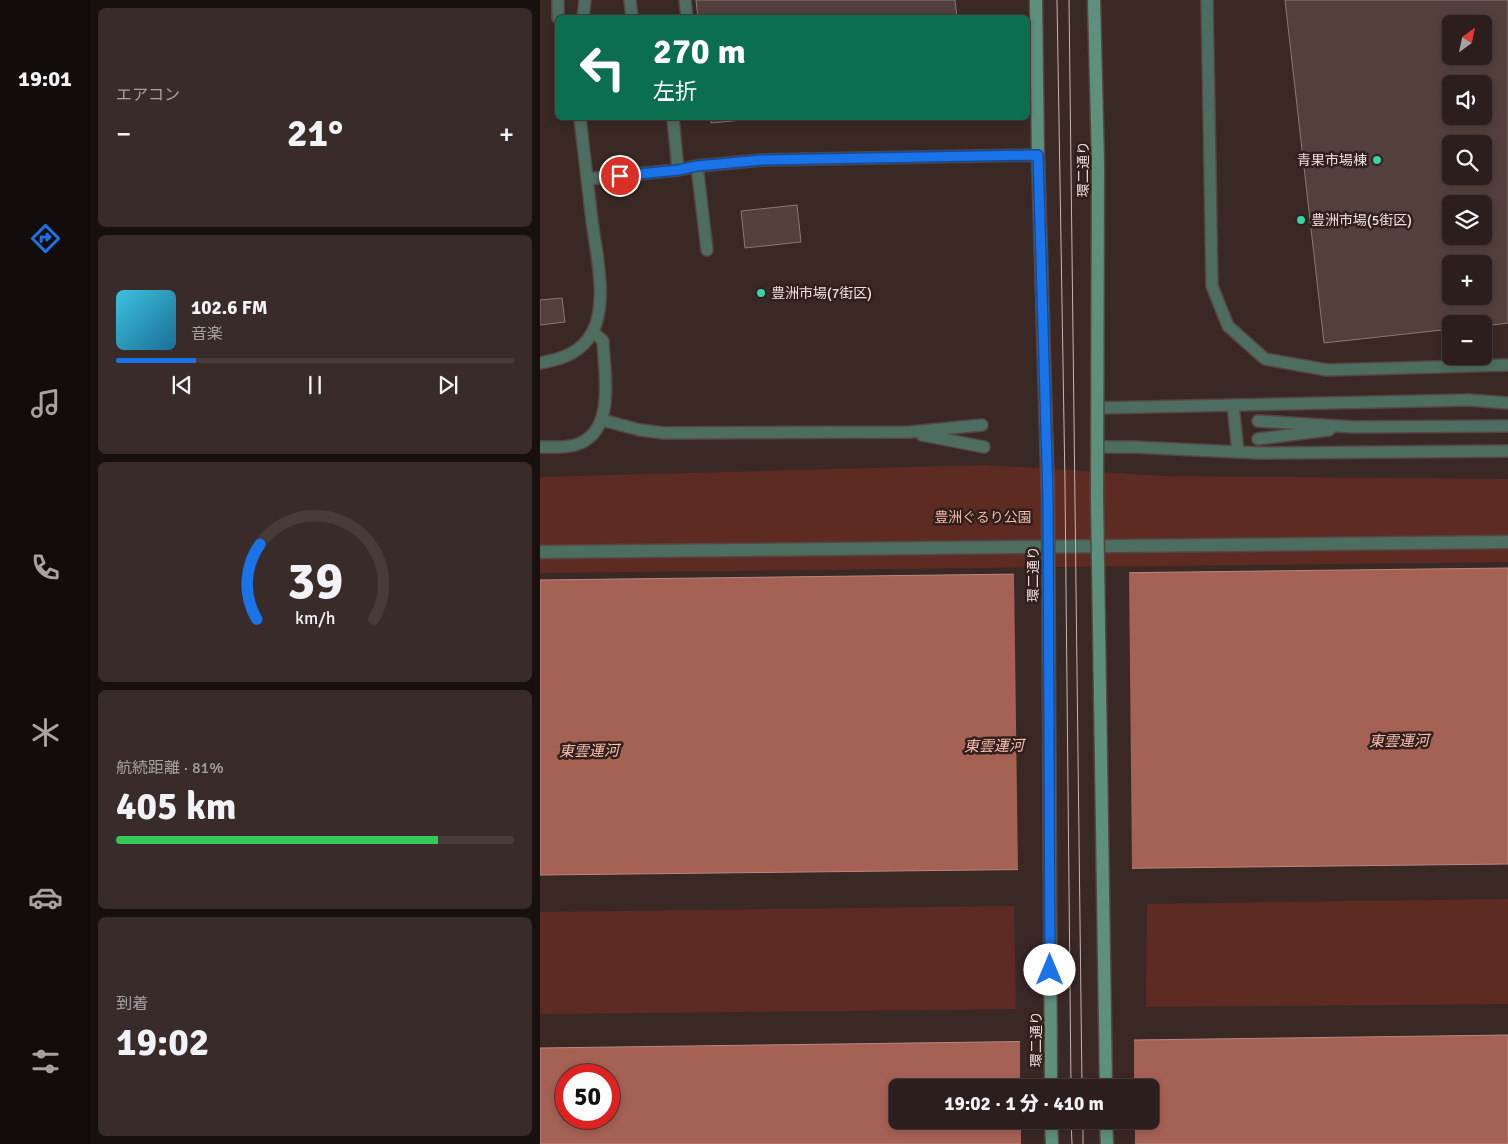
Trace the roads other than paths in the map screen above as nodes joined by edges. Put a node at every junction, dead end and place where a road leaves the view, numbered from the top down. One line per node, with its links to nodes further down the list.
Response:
1 (558, 0): 8 (lane)
2 (585, 0): 9 (lane)
3 (630, 0): 10 (lane)
4 (685, 0): 11 (lane)
5 (1036, 0): 14 (main road, 環二通り)
6 (1094, 0): 24 (main road, 環二通り, bridge)
7 (1207, 0): 21 (lane)
8 (558, 15)
9 (583, 15)
10 (632, 15)
11 (687, 15)
12 (580, 120): 17 (lane)
13 (673, 120): 16 (lane)
14 (1038, 155): 15 (lane); 39 (main road, 環二通り, bridge)
15 (697, 166): 16 (lane); 18 (lane)
16 (678, 170): 17 (lane)
17 (587, 178): 19 (lane)
18 (707, 250)
19 (592, 332): 20 (lane); 25 (lane)
20 (540, 363)
21 (1508, 365)
22 (1508, 402): 23 (lane)
23 (1234, 405): 24 (lane); 36 (lane)
24 (1097, 408): 34 (main road, 環二通り, bridge)
25 (602, 420): 30 (lane); 32 (lane)
26 (1258, 420): 29 (lane)
27 (982, 425): 30 (lane)
28 (1508, 426): 29 (lane)
29 (1353, 427): 31 (lane)
30 (910, 432): 33 (lane)
31 (1258, 439)
32 (540, 447)
33 (984, 447)
34 (1097, 447): 36 (lane); 40 (main road, 環二通り, bridge)
35 (1508, 451): 36 (lane)
36 (1238, 452)
37 (1508, 542): 38 (street)
38 (540, 552)
39 (1051, 1079)
40 (1106, 1079)
41 (1051, 1129): 43 (main road)
42 (1106, 1129): 44 (main road)
43 (1052, 1144)
44 (1107, 1144)

